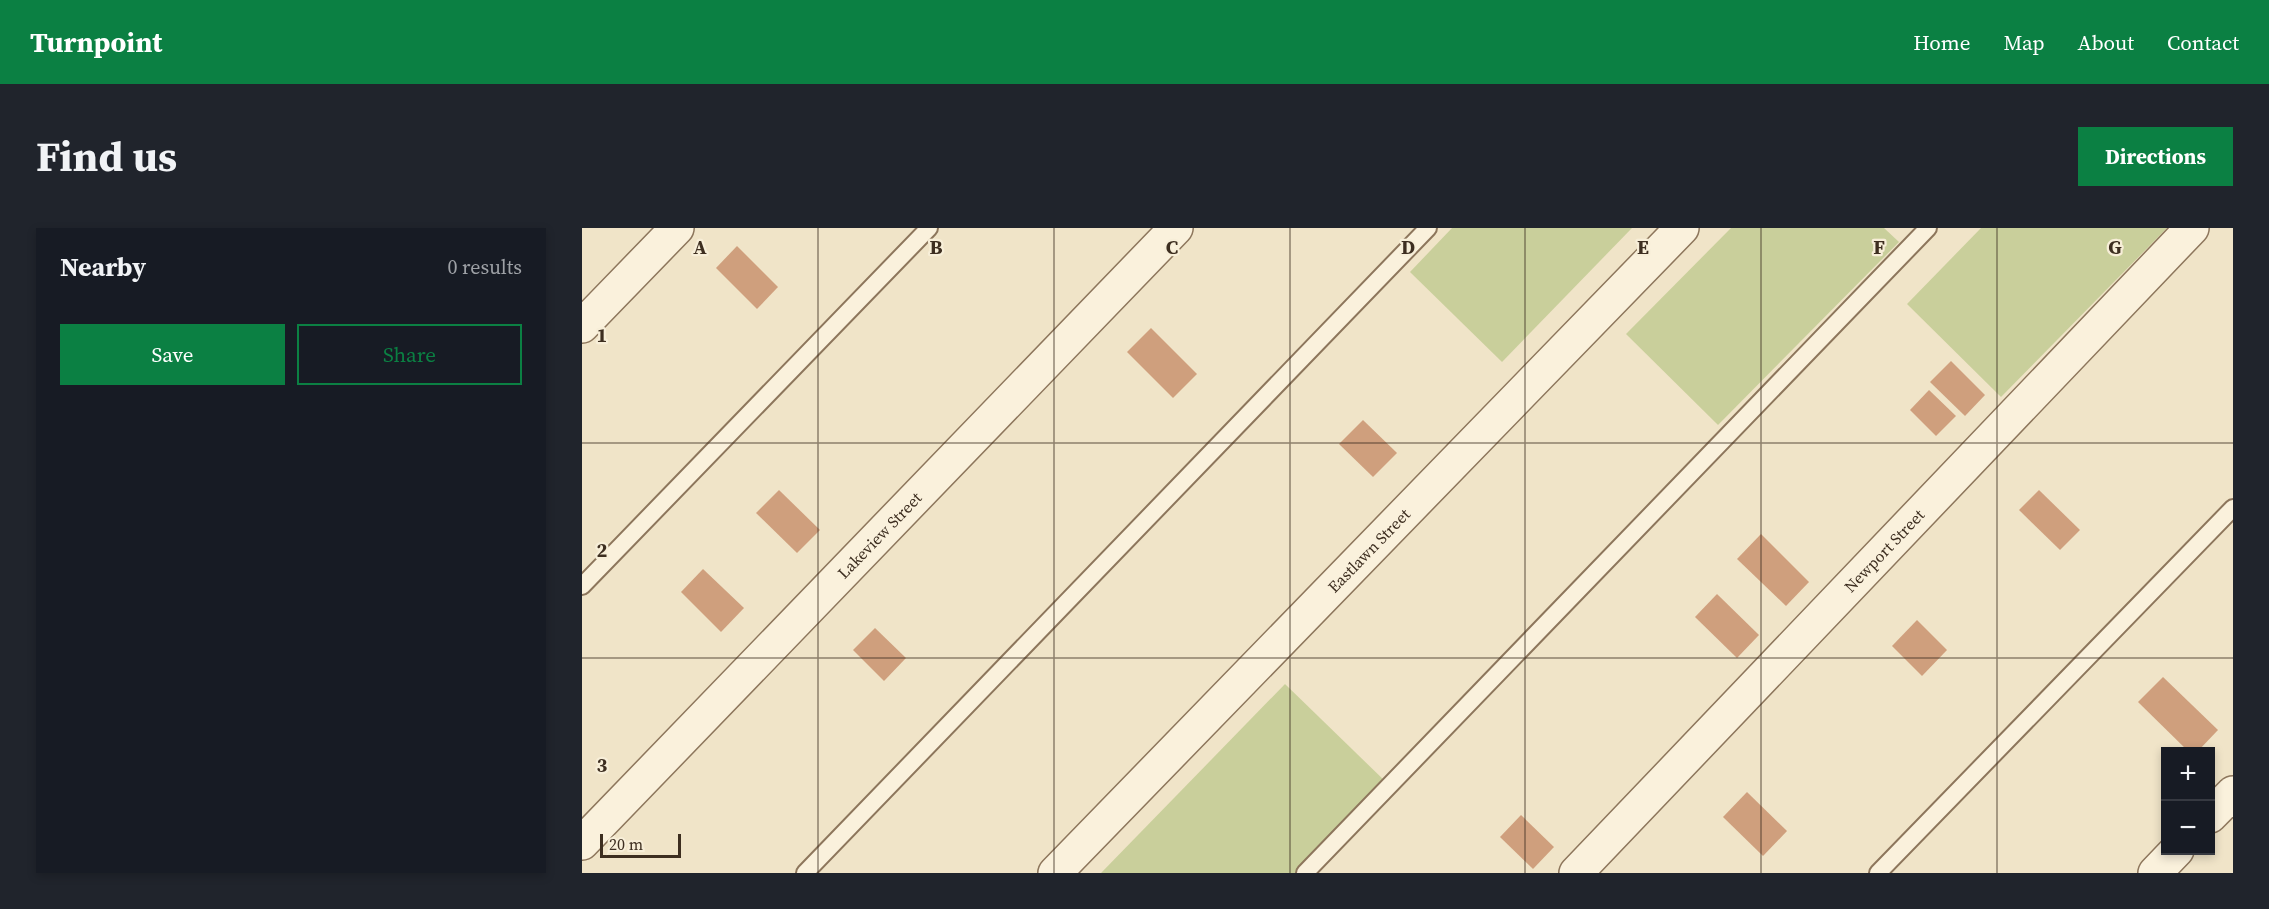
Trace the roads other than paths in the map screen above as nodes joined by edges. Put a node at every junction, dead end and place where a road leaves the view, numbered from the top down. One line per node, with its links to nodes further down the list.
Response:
1 (677, 228): 8 (street)
2 (929, 228): 10 (lane)
3 (1176, 228): 13 (street, Lakeview Street)
4 (1428, 228): 15 (lane)
5 (1682, 228): 16 (street, Eastlawn Street)
6 (1928, 228): 17 (lane)
7 (2193, 228): 18 (street, Newport Street)
8 (582, 326)
9 (2233, 508): 19 (lane)
10 (582, 586)
11 (2233, 793): 12 (street)
12 (2215, 812)
13 (582, 843)
14 (2172, 855): 20 (street)
15 (805, 873)
16 (1055, 873)
17 (1305, 873)
18 (1576, 873)
19 (1878, 873)
20 (2156, 873)

